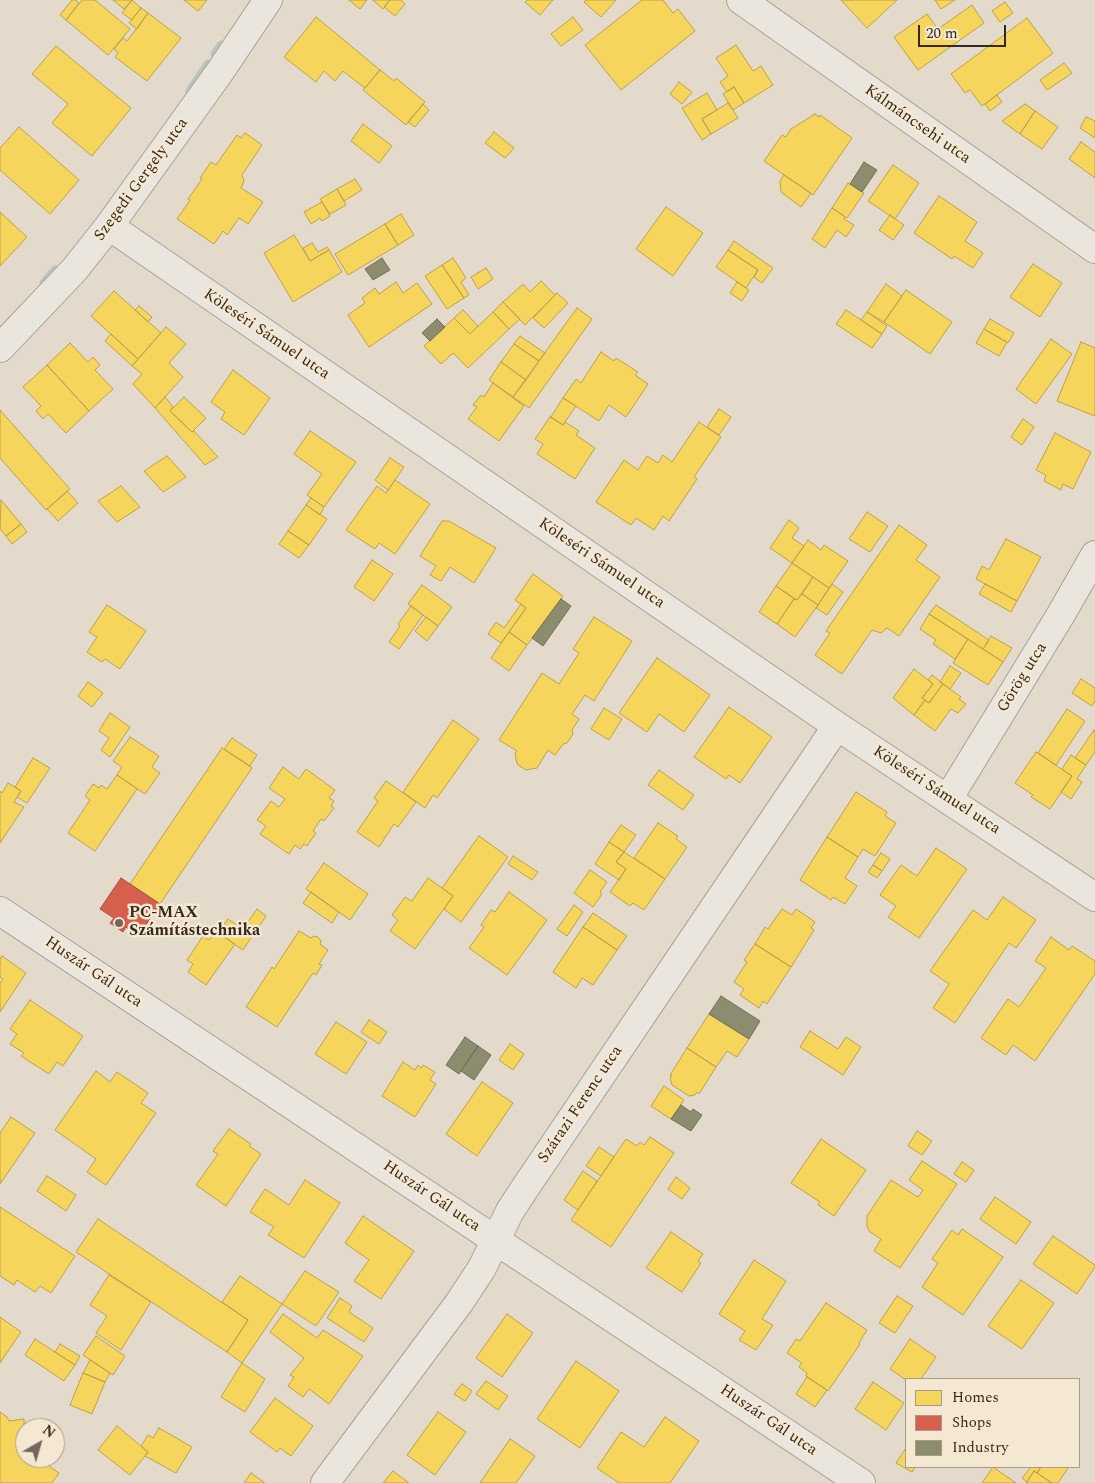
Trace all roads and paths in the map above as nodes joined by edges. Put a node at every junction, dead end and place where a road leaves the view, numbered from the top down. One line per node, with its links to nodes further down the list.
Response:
1 (268, 0): 3 (street, Szegedi Gergely utca)
2 (741, 0): 4 (street, Kálmáncsehi utca)
3 (109, 226): 5 (street, Szegedi Gergely utca); 7 (street, Köleséri Sámuel utca)
4 (1095, 249)
5 (0, 348)
6 (1095, 555): 8 (street, Görög utca)
7 (837, 726): 8 (street, Köleséri Sámuel utca); 11 (street, Szárazi Ferenc utca)
8 (948, 799): 9 (street, Köleséri Sámuel utca)
9 (1095, 897)
10 (0, 911): 11 (street, Huszár Gál utca)
11 (496, 1240): 12 (street, Huszár Gál utca); 13 (street, Szárazi Ferenc utca)
12 (829, 1474): 14 (street, Huszár Gál utca)
13 (325, 1483)
14 (861, 1483)

